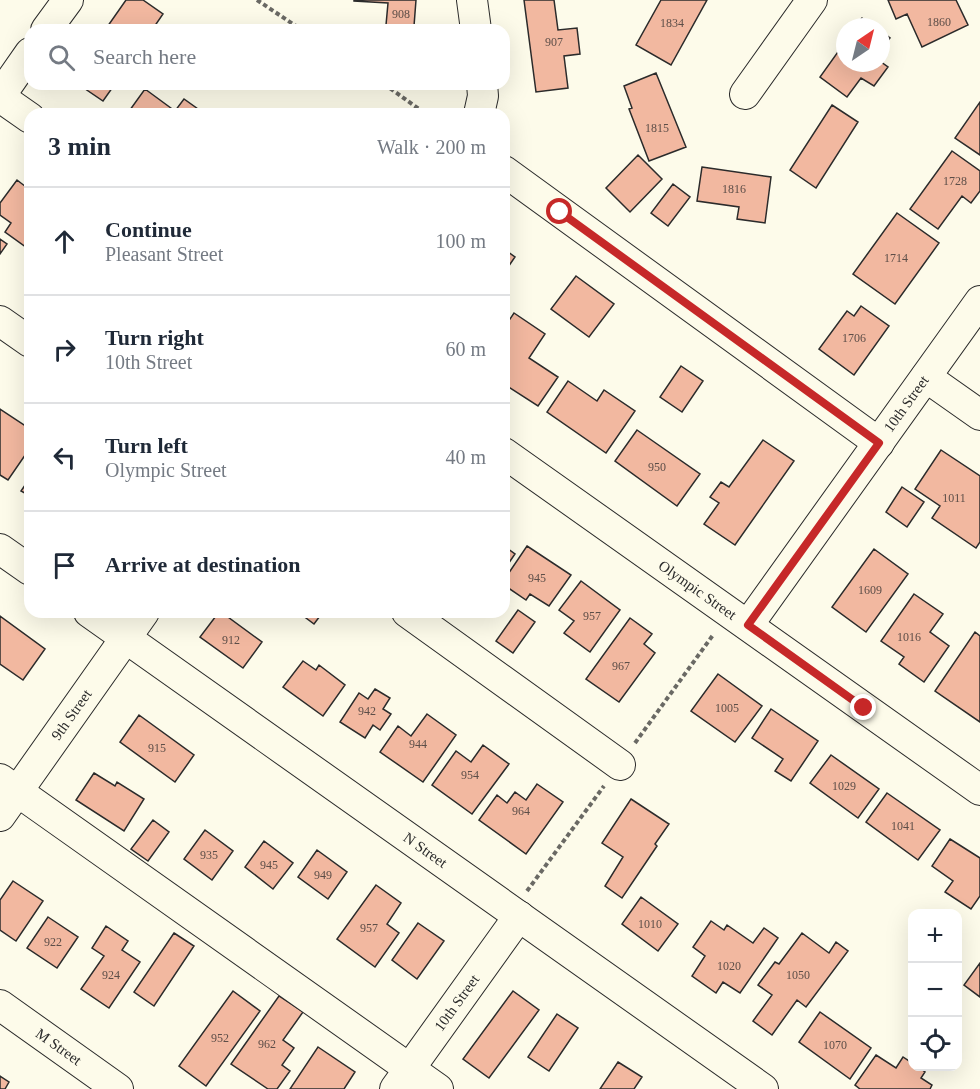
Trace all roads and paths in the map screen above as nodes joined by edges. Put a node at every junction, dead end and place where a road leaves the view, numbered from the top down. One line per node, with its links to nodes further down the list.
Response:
1 (68, 0): 5 (street)
2 (257, 0): 6 (path)
3 (472, 0): 7 (street)
4 (812, 0): 11 (street)
5 (50, 24)
6 (293, 24)
7 (475, 24)
8 (24, 62): 12 (street)
9 (392, 90): 13 (path)
10 (482, 90): 14 (street)
11 (745, 94)
12 (0, 96): 15 (street)
13 (418, 108)
14 (480, 108)
15 (24, 114)
16 (510, 175): 22 (street)
17 (980, 301): 20 (street, 10th Street)
18 (0, 321): 19 (street)
19 (24, 338)
20 (926, 377): 21 (street); 22 (street, 10th Street)
21 (980, 415)
22 (879, 443): 29 (street, 10th Street)
23 (510, 457): 29 (street, Olympic Street)
24 (0, 549): 25 (street)
25 (24, 566)
26 (98, 618): 30 (street, N Street)
27 (140, 618): 30 (street, 9th Street)
28 (415, 618): 31 (street)
29 (748, 625): 33 (street, Olympic Street)
30 (126, 638): 32 (street, 9th Street); 35 (street, N Street)
31 (620, 765)
32 (9, 785): 34 (street, 9th Street); 37 (street)
33 (980, 790)
34 (0, 816)
35 (519, 916): 37 (street, 10th Street); 40 (street, N Street)
36 (0, 1005): 38 (street, M Street)
37 (402, 1079): 39 (street)
38 (118, 1089)
39 (438, 1089)
40 (763, 1089)

